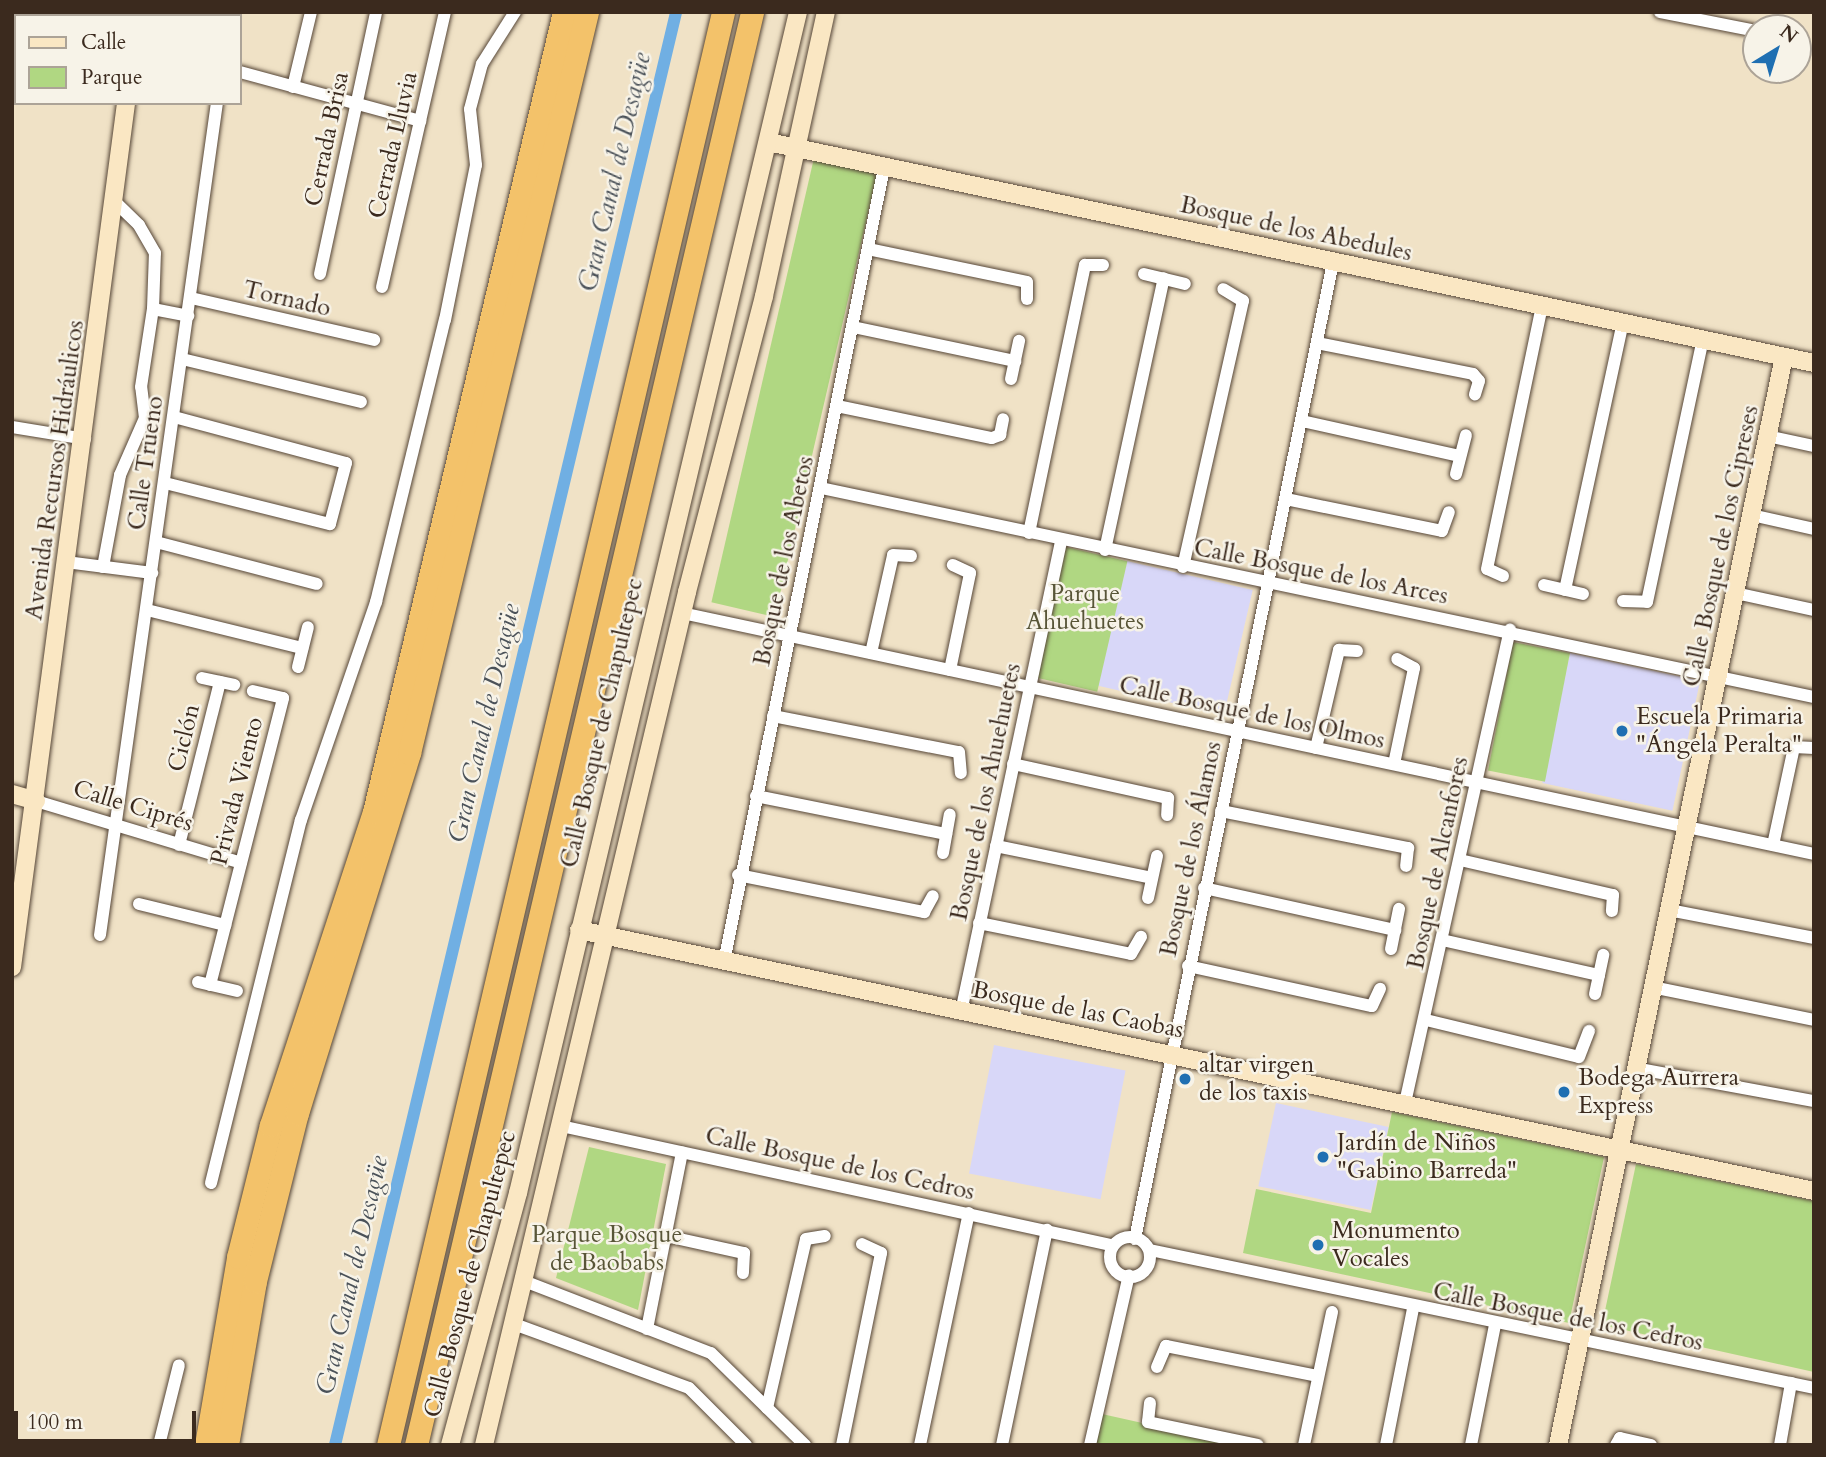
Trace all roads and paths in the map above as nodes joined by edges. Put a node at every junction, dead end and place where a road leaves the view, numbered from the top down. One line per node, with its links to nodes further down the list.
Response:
1 (311, 12): 15 (street)
2 (376, 12): 16 (street, Cerrada Brisa)
3 (445, 12): 19 (street, Cerrada Lluvia)
4 (515, 12): 171 (street)
5 (564, 12): 198 (highway)
6 (587, 12): 199 (highway)
7 (723, 12): 200 (highway)
8 (752, 12): 201 (highway)
9 (798, 12): 20 (street, Calle Bosque de Chapultepec)
10 (826, 12): 21 (street, Calle Bosque de Chapultepec)
11 (1660, 12): 12 (street)
12 (1707, 17): 13 (street)
13 (1742, 27)
14 (242, 73): 15 (street)
15 (293, 87): 16 (street)
16 (355, 103): 19 (street); 27 (street, Cerrada Brisa)
17 (126, 105): 23 (street, Avenida Recursos Hidráulicos)
18 (217, 105): 33 (street, Calle Trueno)
19 (420, 121): 31 (street, Cerrada Lluvia)
20 (768, 142): 21 (street, Bosque de los Abedules); 143 (street, Calle Bosque de Chapultepec)
21 (796, 149): 22 (street, Bosque de los Abedules); 88 (street, Calle Bosque de Chapultepec)
22 (884, 167): 24 (street, Bosque de los Abetos); 25 (street, Bosque de los Abedules)
23 (114, 201): 36 (street); 58 (street, Avenida Recursos Hidráulicos)
24 (868, 248): 34 (street); 39 (street, Bosque de los Abetos)
25 (1333, 262): 35 (street, Bosque de los Abedules); 43 (street, Bosque de los Álamos)
26 (1103, 265): 68 (street)
27 (320, 274)
28 (1144, 274): 29 (street)
29 (1164, 278): 30 (street); 71 (street)
30 (1185, 284)
31 (382, 287)
32 (1223, 289): 76 (street)
33 (191, 298): 37 (street, Calle Trueno); 41 (street, Tornado)
34 (1027, 299)
35 (1542, 305): 38 (street, Bosque de los Abedules); 78 (street)
36 (153, 309): 37 (street); 75 (street)
37 (188, 316): 45 (street, Calle Trueno)
38 (1623, 321): 40 (street, Bosque de los Abedules); 82 (street)
39 (853, 327): 46 (street); 51 (street, Bosque de los Abetos)
40 (1703, 338): 44 (street, Bosque de los Abedules); 85 (street)
41 (374, 340)
42 (1019, 341): 46 (street)
43 (1317, 343): 49 (street); 54 (street, Bosque de los Álamos)
44 (1784, 357): 47 (street, Bosque de los Abedules); 57 (street, Calle Bosque de los Cipreses)
45 (182, 359): 50 (street); 52 (street, Calle Trueno)
46 (1015, 361): 48 (street)
47 (1814, 363)
48 (1011, 379)
49 (1475, 394)
50 (361, 402)
51 (837, 407): 53 (street); 63 (street, Bosque de los Abetos)
52 (174, 417): 62 (street, Calle Trueno); 62 (street)
53 (1003, 419)
54 (1302, 421): 60 (street); 64 (street, Bosque de los Álamos)
55 (12, 427): 58 (street)
56 (1466, 435): 60 (street)
57 (1772, 437): 59 (street); 66 (street, Calle Bosque de los Cipreses)
58 (85, 439): 73 (street, Avenida Recursos Hidráulicos)
59 (1814, 446)
60 (1460, 456): 61 (street)
61 (1456, 474)
62 (164, 483): 70 (street, Calle Trueno)
63 (821, 488): 68 (street, Calle Bosque de los Arces); 91 (street, Bosque de los Abetos)
64 (1286, 499): 65 (street); 80 (street, Bosque de los Álamos)
65 (1450, 512)
66 (1756, 516): 67 (street); 84 (street, Calle Bosque de los Cipreses)
67 (1814, 529)
68 (1029, 533): 69 (street, Calle Bosque de los Arces)
69 (1061, 540): 71 (street, Calle Bosque de los Arces); 102 (street, Bosque de los Ahuehuetes)
70 (156, 542): 77 (street, Calle Trueno); 79 (street)
71 (1105, 550): 76 (street, Calle Bosque de los Arces)
72 (911, 556): 94 (street)
73 (66, 562): 75 (street); 115 (street, Avenida Recursos Hidráulicos)
74 (953, 565): 97 (street)
75 (103, 567): 77 (street)
76 (1183, 567): 80 (street, Calle Bosque de los Arces)
77 (152, 573): 86 (street, Calle Trueno)
78 (1503, 576)
79 (317, 584)
80 (1270, 584): 90 (street, Calle Bosque de los Arces); 106 (street, Bosque de los Álamos)
81 (1544, 585): 82 (street)
82 (1565, 590): 83 (street)
83 (1583, 594)
84 (1740, 594): 87 (street); 99 (street, Calle Bosque de los Cipreses)
85 (1623, 601)
86 (147, 610): 92 (street); 120 (street, Calle Trueno)
87 (1814, 610)
88 (682, 613): 91 (street, Calle Bosque de los Olmos); 146 (street, Calle Bosque de Chapultepec)
89 (308, 627): 92 (street)
90 (1510, 630): 99 (street, Calle Bosque de los Arces); 112 (street, Bosque de Alcanfores)
91 (790, 636): 94 (street, Calle Bosque de los Olmos); 105 (street, Bosque de los Abetos)
92 (302, 648): 96 (street)
93 (1357, 651): 107 (street)
94 (871, 653): 97 (street, Calle Bosque de los Olmos)
95 (1396, 659): 110 (street)
96 (298, 667)
97 (950, 670): 102 (street, Calle Bosque de los Olmos)
98 (202, 678): 100 (street)
99 (1717, 678): 104 (street, Calle Bosque de los Arces); 119 (street, Calle Bosque de los Cipreses)
100 (220, 682): 101 (street); 122 (street, Ciclón)
101 (234, 685)
102 (1030, 687): 106 (street, Calle Bosque de los Olmos); 109 (street, Bosque de los Ahuehuetes)
103 (253, 691): 129 (street, Privada Viento)
104 (1814, 697)
105 (773, 716): 111 (street); 114 (street, Bosque de los Abetos)
106 (1238, 731): 107 (street, Calle Bosque de los Olmos); 116 (street, Bosque de los Álamos)
107 (1315, 748): 110 (street, Calle Bosque de los Olmos)
108 (1814, 748): 123 (street)
109 (1013, 764): 118 (street); 124 (street, Bosque de los Ahuehuetes)
110 (1394, 764): 112 (street, Calle Bosque de los Olmos)
111 (961, 773)
112 (1478, 781): 119 (street, Calle Bosque de los Olmos); 128 (street, Bosque de Alcanfores)
113 (12, 794): 115 (street, Calle Ciprés)
114 (755, 796): 121 (street); 131 (street, Bosque de los Abetos)
115 (36, 802): 120 (street, Calle Ciprés); 133 (street, Avenida Recursos Hidráulicos)
116 (1221, 811): 130 (street); 134 (street, Bosque de los Álamos)
117 (950, 815): 121 (street)
118 (1167, 815)
119 (1686, 825): 123 (street, Calle Bosque de los Olmos); 139 (street, Calle Bosque de los Cipreses)
120 (117, 827): 122 (street, Calle Ciprés); 145 (street, Calle Trueno)
121 (946, 834): 125 (street)
122 (179, 845): 129 (street, Calle Ciprés)
123 (1773, 845): 126 (street, Calle Bosque de los Olmos)
124 (996, 846): 132 (street); 141 (street, Bosque de los Ahuehuetes)
125 (943, 853)
126 (1814, 854)
127 (1157, 856): 132 (street)
128 (1460, 860): 140 (street); 149 (street, Bosque de Alcanfores)
129 (241, 863): 142 (street, Privada Viento)
130 (1406, 866)
131 (738, 876): 135 (street); 152 (street, Bosque de los Abetos)
132 (1152, 878): 136 (street)
133 (17, 889): 153 (street, Avenida Recursos Hidráulicos)
134 (1211, 890): 144 (street); 154 (street, Bosque de los Álamos)
135 (933, 896)
136 (1148, 898)
137 (139, 904): 142 (street)
138 (1399, 908): 144 (street)
139 (1669, 910): 148 (street); 156 (street, Calle Bosque de los Cipreses)
140 (1612, 911)
141 (979, 923): 147 (street); 160 (street, Bosque de los Ahuehuetes)
142 (225, 925): 158 (street, Privada Viento)
143 (579, 930): 146 (street, Bosque de las Caobas); 202 (street, Calle Bosque de Chapultepec)
144 (1395, 930): 150 (street)
145 (100, 935)
146 (605, 936): 152 (street, Bosque de las Caobas); 168 (street, Calle Bosque de Chapultepec)
147 (1141, 937)
148 (1814, 938)
149 (1442, 940): 155 (street); 161 (street, Bosque de Alcanfores)
150 (1391, 949)
151 (1603, 955): 155 (street)
152 (724, 962): 160 (street, Bosque de las Caobas)
153 (12, 967)
154 (1192, 967): 157 (street); 164 (street, Bosque de los Álamos)
155 (1599, 975): 159 (street)
156 (1652, 987): 162 (street); 165 (street, Calle Bosque de los Cipreses)
157 (1380, 989)
158 (237, 991)
159 (1595, 994)
160 (961, 1013): 164 (street, Bosque de las Caobas)
161 (1426, 1020): 163 (street); 167 (street, Bosque de Alcanfores)
162 (1814, 1020)
163 (1589, 1031)
164 (1169, 1053): 167 (street, Bosque de las Caobas); 177 (street, Bosque de los Álamos)
165 (1634, 1068): 166 (street); 169 (street, Calle Bosque de los Cipreses)
166 (1814, 1101)
167 (1405, 1103): 169 (street, Bosque de las Caobas)
168 (561, 1126): 170 (street, Calle Bosque de los Cedros); 183 (street, Calle Bosque de Chapultepec)
169 (1620, 1150): 172 (street, Bosque de las Caobas); 189 (street, Calle Bosque de los Cipreses)
170 (682, 1152): 173 (street, Calle Bosque de los Cedros); 175 (street)
171 (211, 1183)
172 (1814, 1191)
173 (969, 1213): 174 (street, Calle Bosque de los Cedros); 207 (street)
174 (1047, 1230): 179 (street, Calle Bosque de los Cedros); 208 (street)
175 (666, 1236): 181 (street); 188 (street)
176 (825, 1236): 196 (street)
177 (1135, 1238): 179 (street); 180 (street)
178 (862, 1244): 206 (street)
179 (1111, 1245): 182 (street)
180 (1150, 1250): 182 (street); 184 (street, Calle Bosque de los Cedros)
181 (743, 1273)
182 (1129, 1275): 209 (street)
183 (524, 1281): 186 (street, Calle Bosque de Chapultepec); 188 (street)
184 (1413, 1308): 187 (street, Calle Bosque de los Cedros); 212 (street)
185 (1332, 1312): 192 (street)
186 (514, 1324): 203 (street, Calle Bosque de Chapultepec); 204 (street)
187 (1495, 1325): 189 (street, Calle Bosque de los Cedros); 213 (street)
188 (647, 1329): 196 (street)
189 (1580, 1343): 193 (street, Calle Bosque de los Cedros); 214 (street, Calle Bosque de los Cipreses)
190 (179, 1365): 197 (street)
191 (1157, 1367): 192 (street)
192 (1317, 1376): 211 (street)
193 (1791, 1383): 194 (street, Calle Bosque de los Cedros); 217 (street)
194 (1814, 1388)
195 (1150, 1403): 210 (street)
196 (767, 1408): 205 (street)
197 (159, 1445)
198 (206, 1445)
199 (227, 1445)
200 (388, 1445)
201 (416, 1445)
202 (450, 1445)
203 (484, 1445)
204 (746, 1445)
205 (805, 1445)
206 (842, 1445)
207 (920, 1445)
208 (1002, 1445)
209 (1090, 1445)
210 (1258, 1445)
211 (1304, 1445)
212 (1386, 1445)
213 (1471, 1445)
214 (1558, 1445)
215 (1616, 1445): 216 (street)
216 (1651, 1445)
217 (1780, 1445)

